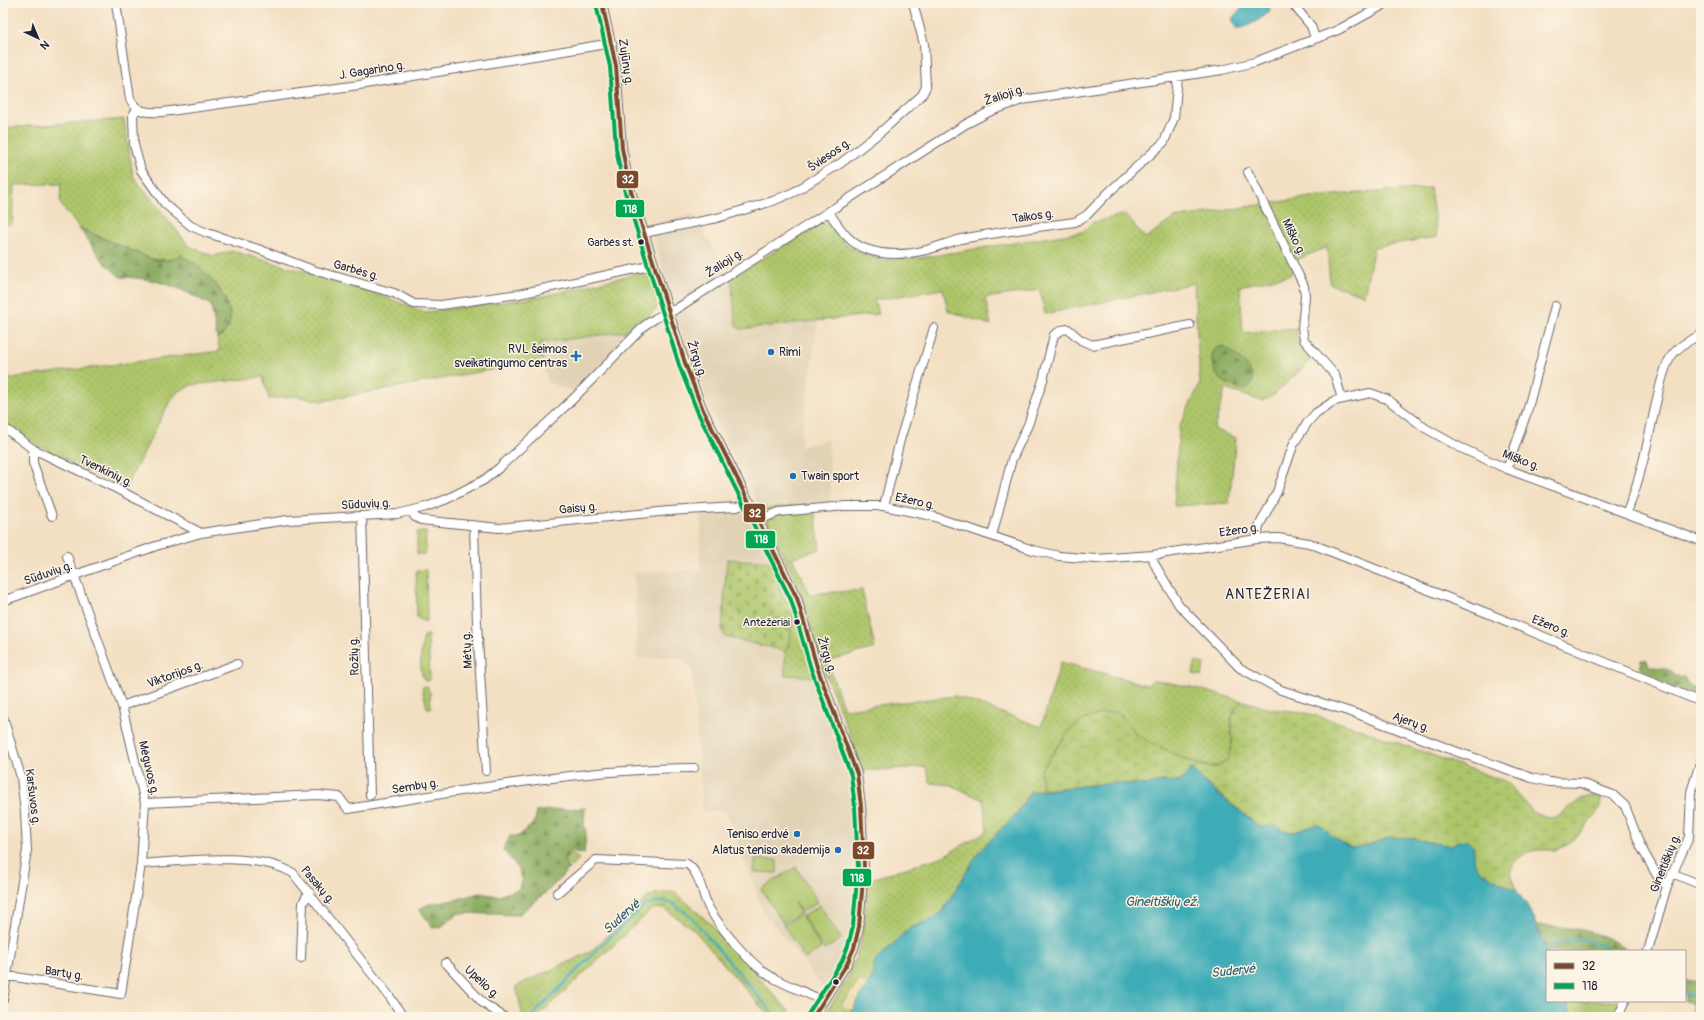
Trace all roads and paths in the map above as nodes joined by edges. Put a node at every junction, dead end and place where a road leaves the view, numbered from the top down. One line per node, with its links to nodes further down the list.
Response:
1 (116, 3): 9 (street)
2 (602, 3): 7 (street, Zujūnų g.)
3 (913, 3): 12 (street, Šviesos g.)
4 (1292, 3): 6 (street)
5 (1387, 3): 6 (street, Žalioji g.)
6 (1315, 38): 8 (street, Žalioji g.)
7 (612, 43): 9 (street, J. Gagarino g.); 12 (street, Zujūnų g.)
8 (1178, 77): 11 (street, Žalioji g.); 11 (street, Taikos g.)
9 (136, 109): 13 (street, Garbės g.)
10 (1248, 172): 19 (street, Miško g.)
11 (828, 211): 15 (street, Žalioji g.)
12 (644, 233): 13 (street, Zujūnų g.)
13 (654, 264): 15 (street, Zujūnų g.)
14 (1555, 306): 22 (street)
15 (669, 311): 23 (street, Žirgų g.); 25 (street, Sūduvių g.)
16 (1190, 325): 32 (street)
17 (934, 328): 24 (street)
18 (1701, 335): 26 (street)
19 (1342, 399): 22 (street, Miško g.); 33 (street, Miško g.)
20 (3, 427): 21 (street, Tvenkinių g.)
21 (34, 449): 27 (street); 31 (street, Tvenkinių g.)
22 (1507, 469): 26 (street, Miško g.)
23 (750, 502): 29 (street, Žirgų g.); 30 (street, Gaisų g.)
24 (884, 506): 29 (street, Ežero g.); 32 (street, Ežero g.)
25 (411, 511): 28 (street, Sūduvių g.); 30 (street, Gaisų g.)
26 (1627, 512): 34 (street, Miško g.)
27 (52, 516)
28 (362, 516): 31 (street, Sūduvių g.); 46 (street, Rožių g.)
29 (759, 520): 60 (street, Žirgų g.)
30 (474, 526): 45 (street, Mėtų g.)
31 (201, 533): 37 (street, Sūduvių g.)
32 (992, 536): 35 (street, Ežero g.)
33 (1257, 539): 35 (street, Ežero g.); 40 (street, Ežero g.)
34 (1701, 541)
35 (1153, 555): 50 (street, Ajerų g.)
36 (67, 556): 37 (street, Mėguvos g.)
37 (74, 576): 38 (street, Sūduvių g.); 41 (street, Mėguvos g.)
38 (3, 601)
39 (237, 664): 41 (street, Viktorijos g.)
40 (1701, 702)
41 (122, 706): 47 (street, Mėguvos g.)
42 (3, 716): 57 (street, Karšuvos g.)
43 (1701, 760): 49 (street, Gineitiškių g.)
44 (694, 768): 47 (street, Sembų g.)
45 (486, 771)
46 (370, 795)
47 (145, 804): 48 (street, Mėguvos g.)
48 (141, 864): 52 (street, Pasakų g.); 58 (street, Mėguvos g.)
49 (1672, 873): 50 (street, Gineitiškių g.); 51 (street)
50 (1667, 886): 54 (street, Gineitiškių g.)
51 (1701, 886)
52 (309, 892): 55 (street); 62 (street, Pasakų g.)
53 (557, 893): 60 (street)
54 (1648, 950)
55 (300, 958)
56 (446, 963): 63 (street, Upelio g.)
57 (5, 976): 58 (street, Bartų g.); 59 (street, Karšuvos g.)
58 (121, 994)
59 (3, 1000)
60 (823, 1001): 64 (street, Žirgų g.)
61 (1625, 1002): 65 (street)
62 (403, 1017)
63 (504, 1017)
64 (813, 1017)
65 (1618, 1017)

